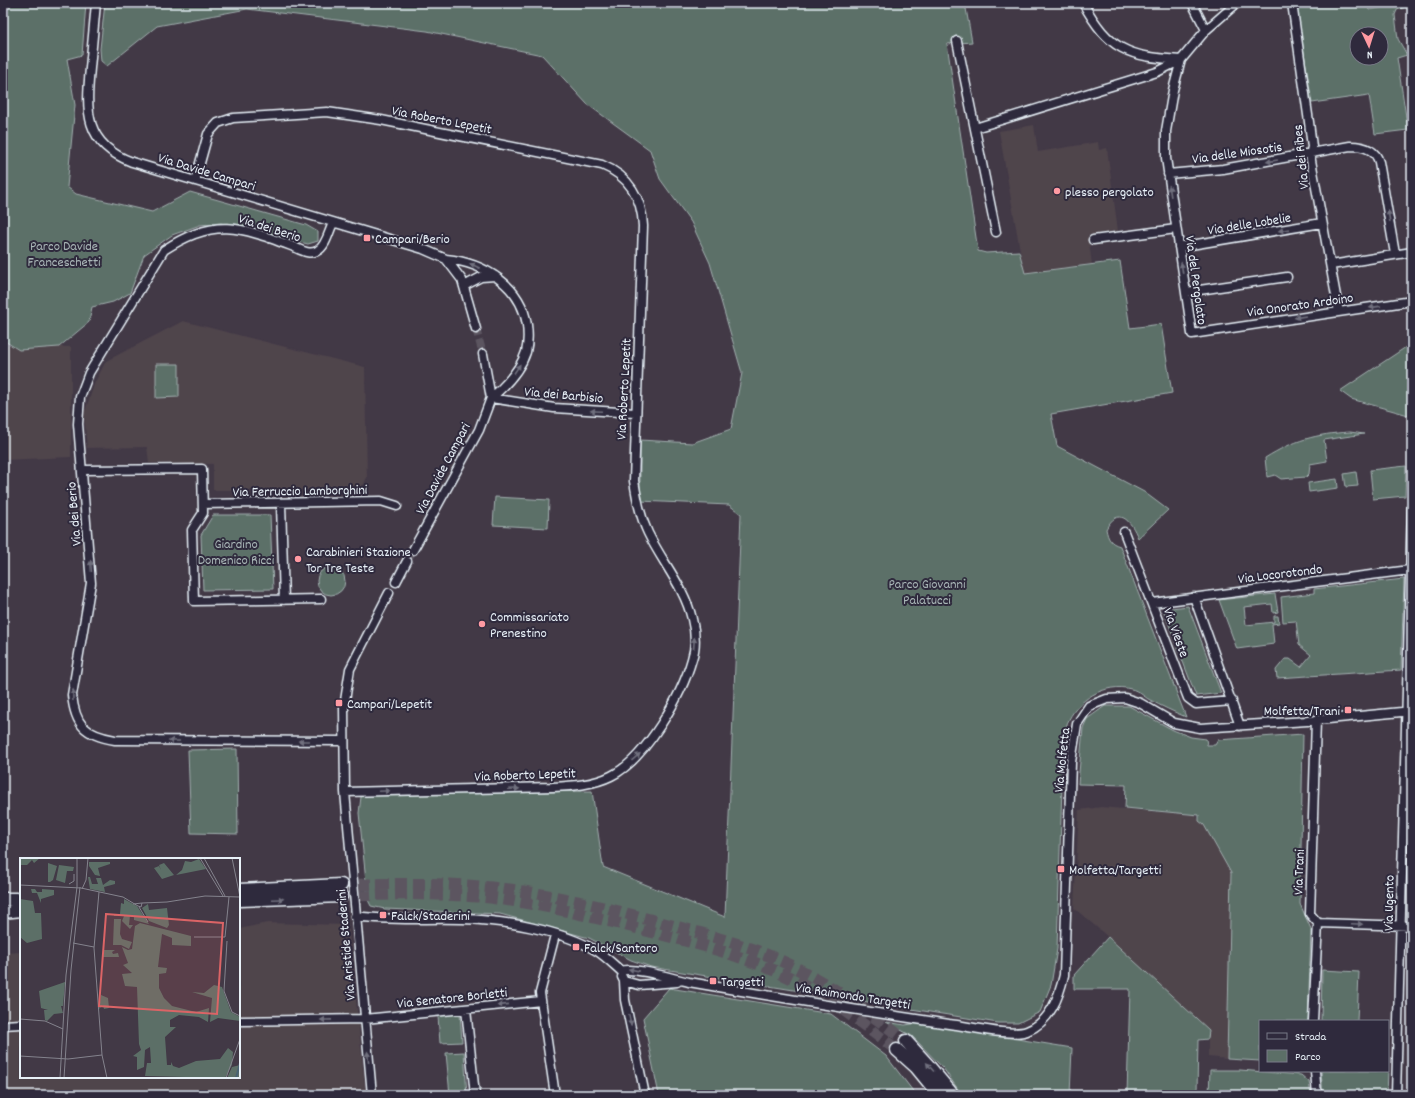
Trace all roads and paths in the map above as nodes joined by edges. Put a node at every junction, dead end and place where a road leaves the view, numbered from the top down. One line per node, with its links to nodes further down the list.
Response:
1 (96, 3): 12 (street, Via Davide Campari)
2 (1083, 3): 8 (street)
3 (1192, 3): 6 (street)
4 (1237, 3): 6 (street, Via del Pergolato)
5 (1292, 3): 10 (street, Via dei Ribes)
6 (1206, 30): 8 (street, Via del Pergolato)
7 (957, 41): 9 (street)
8 (1181, 60): 9 (street); 11 (street, Via del Pergolato)
9 (975, 128): 16 (street)
10 (1310, 155): 11 (street, Via delle Miosotis, one-way to 11); 14 (street, Via dei Ribes); 20 (street, Via delle Miosotis, one-way to 10)
11 (1168, 174): 15 (street, Via del Pergolato, one-way to 11)
12 (195, 182): 13 (street, Via Davide Campari); 33 (street, Via Roberto Lepetit)
13 (333, 223): 21 (street, Via Davide Campari); 34 (street, Via dei Berio)
14 (1322, 224): 18 (street, Via delle Lobelie, one-way to 18); 22 (street, Via dei Ribes)
15 (1176, 229): 17 (street, Via del Pergolato); 18 (street, Via del Pergolato)
16 (996, 232)
17 (1093, 240)
18 (1179, 247): 26 (street, Via del Pergolato, one-way to 18)
19 (1412, 252): 20 (street)
20 (1395, 254): 22 (street)
21 (446, 259): 23 (street, Via Davide Campari, one-way to 21); 25 (street, Via Davide Campari)
22 (1331, 265): 28 (street, Via dei Ribes)
23 (495, 276): 25 (street); 32 (street, Via Davide Campari, one-way to 23)
24 (1287, 277): 26 (street)
25 (464, 286): 29 (street, Via Davide Campari)
26 (1186, 292): 30 (street, Via del Pergolato)
27 (1412, 301): 30 (street, Via Onorato Ardoino, one-way to 30)
28 (1338, 307)
29 (476, 329)
30 (1192, 334)
31 (483, 354): 32 (street)
32 (491, 398): 33 (street, Via dei Barbisio, one-way to 32); 40 (street, Via Davide Campari)
33 (635, 413): 54 (street, Via Roberto Lepetit, one-way to 33)
34 (82, 470): 35 (street); 53 (street, Via dei Berio, one-way to 34)
35 (203, 504): 36 (street, Via Ferruccio Lamborghini); 47 (street)
36 (281, 504): 37 (street, Via Ferruccio Lamborghini); 47 (street)
37 (397, 506)
38 (1412, 506): 42 (street, Via Ugento)
39 (1124, 532): 48 (street, Via Vieste)
40 (413, 550)
41 (407, 561): 43 (street)
42 (1410, 570): 45 (street, Via Locorotondo); 50 (street, Via Ugento)
43 (396, 582)
44 (390, 593): 53 (street)
45 (1194, 598): 48 (street, Via Locorotondo); 49 (street)
46 (321, 599): 47 (street)
47 (284, 600)
48 (1152, 603): 49 (street, Via Vieste)
49 (1232, 701): 52 (street)
50 (1410, 712): 51 (street, Via Molfetta); 63 (street, Via Ugento)
51 (1316, 720): 52 (street, Via Molfetta); 62 (street, Via Trani)
52 (1240, 726): 78 (street, Via Molfetta)
53 (343, 741): 54 (street)
54 (345, 792): 61 (street, Via Aristide Staderini)
55 (240, 890): 58 (main road, one-way to 55)
56 (3, 899): 57 (main road)
57 (20, 899)
58 (240, 900)
59 (20, 910): 60 (main road)
60 (3, 912)
61 (355, 916): 65 (street); 73 (street, Via Aristide Staderini)
62 (1318, 923): 63 (street, one-way to 63); 74 (street, Via Trani)
63 (1401, 926): 64 (street); 87 (street, Via Ugento)
64 (1412, 926)
65 (555, 935): 66 (street); 71 (street)
66 (621, 971): 67 (street, Via Raimondo Targetti, one-way to 66); 68 (street)
67 (648, 974): 69 (street, Via Raimondo Targetti); 70 (street)
68 (624, 981): 70 (street, Via Raimondo Targetti); 83 (street, one-way to 83)
69 (687, 982): 70 (street, Via Raimondo Targetti); 78 (street, Via Raimondo Targetti)
70 (651, 985)
71 (541, 1001): 72 (street, Via Senatore Borletti, one-way to 72); 82 (street)
72 (466, 1010): 73 (street, Via Senatore Borletti); 81 (street)
73 (364, 1019): 75 (street, Via Senatore Borletti, one-way to 75); 80 (street, Via Aristide Staderini, one-way to 73)
74 (1313, 1020)
75 (240, 1021)
76 (20, 1024): 77 (street)
77 (3, 1025)
78 (1016, 1033)
79 (1314, 1072): 86 (street)
80 (372, 1095)
81 (475, 1095)
82 (555, 1095)
83 (645, 1095)
84 (939, 1095): 85 (main road, one-way to 84)
85 (953, 1095)
86 (1317, 1095)
87 (1396, 1095)

